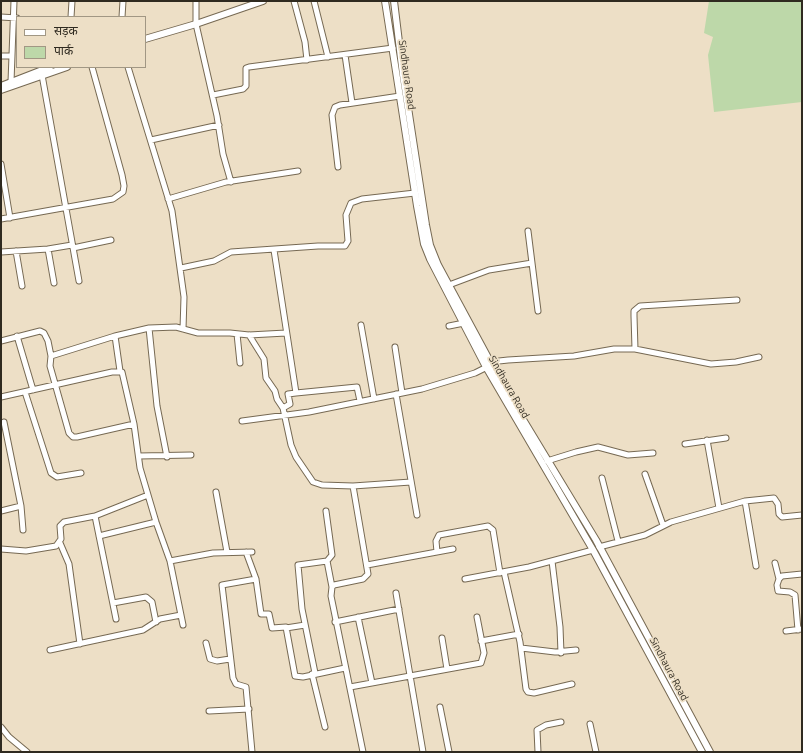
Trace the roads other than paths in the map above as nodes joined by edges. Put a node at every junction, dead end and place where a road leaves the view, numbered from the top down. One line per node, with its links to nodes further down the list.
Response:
1 (14, 1): 13 (street)
2 (72, 1): 10 (street)
3 (123, 1): 11 (street)
4 (196, 1): 14 (street)
5 (263, 1): 14 (street)
6 (294, 1): 21 (street)
7 (314, 1): 20 (street)
8 (385, 1): 16 (street, Sindhaura Road)
9 (394, 1): 55 (street)
10 (71, 16)
11 (122, 16)
12 (1, 17): 13 (street)
13 (15, 18): 19 (street)
14 (196, 24): 15 (street); 30 (street)
15 (146, 39)
16 (393, 48): 17 (street); 31 (street, Sindhaura Road)
17 (345, 55): 20 (street); 32 (street)
18 (1, 56): 19 (street)
19 (12, 56): 27 (street)
20 (328, 58): 21 (street)
21 (307, 60): 30 (street)
22 (47, 68): 27 (street)
23 (64, 68): 26 (street)
24 (92, 68): 41 (street)
25 (128, 68): 34 (street)
26 (42, 75): 29 (street); 41 (street)
27 (11, 82): 28 (street)
28 (1, 86)
29 (1, 90)
30 (212, 95): 33 (street)
31 (400, 96): 32 (street); 39 (street, Sindhaura Road)
32 (352, 103): 36 (street)
33 (219, 125): 34 (street); 38 (street)
34 (151, 140): 40 (street)
35 (1, 164): 42 (street)
36 (338, 167)
37 (298, 171): 38 (street)
38 (231, 182): 40 (street)
39 (415, 193): 48 (street); 59 (street, Sindhaura Road)
40 (168, 199): 52 (street)
41 (66, 209): 42 (street); 46 (street)
42 (10, 218): 43 (street)
43 (1, 219)
44 (528, 230): 51 (street)
45 (111, 240): 46 (street)
46 (73, 247): 47 (street); 53 (street)
47 (48, 250): 49 (street); 54 (street)
48 (274, 250): 52 (street); 64 (street)
49 (16, 251): 50 (street); 56 (street)
50 (1, 252)
51 (532, 263): 55 (street); 58 (street)
52 (181, 268): 63 (street)
53 (79, 281)
54 (54, 283)
55 (449, 285): 75 (street)
56 (22, 286)
57 (737, 300): 71 (street)
58 (538, 311)
59 (464, 323): 61 (street); 75 (street, Sindhaura Road)
60 (361, 325): 84 (street)
61 (449, 326)
62 (149, 328): 63 (street); 68 (street); 97 (street)
63 (183, 329): 65 (street)
64 (286, 333): 66 (street); 80 (street)
65 (237, 334): 66 (street); 74 (street)
66 (249, 334): 86 (street)
67 (17, 336): 69 (street); 72 (street); 78 (street)
68 (115, 336): 72 (street); 76 (street)
69 (1, 341)
70 (395, 348): 81 (street)
71 (635, 349): 73 (street); 75 (street)
72 (52, 356): 77 (street)
73 (759, 357)
74 (240, 363)
75 (489, 366): 81 (street); 98 (street); 123 (street, Sindhaura Road)
76 (120, 371): 77 (street); 90 (street)
77 (56, 383): 78 (street); 90 (street)
78 (33, 390): 79 (street)
79 (25, 392): 83 (street); 99 (street)
80 (296, 393): 85 (street); 86 (street)
81 (402, 393): 82 (street)
82 (396, 394): 84 (street); 102 (street)
83 (1, 397)
84 (374, 399): 85 (street)
85 (360, 401): 87 (street)
86 (283, 408): 87 (street)
87 (286, 416): 88 (street); 103 (street)
88 (242, 421)
89 (4, 422): 107 (street)
90 (134, 424): 96 (street)
91 (726, 438): 92 (street)
92 (707, 440): 93 (street); 108 (street)
93 (685, 444)
94 (653, 453): 98 (street)
95 (191, 455): 97 (street)
96 (139, 456): 97 (street); 105 (street)
97 (167, 457)
98 (548, 461): 120 (street)
99 (82, 473)
100 (645, 474): 115 (street)
101 (602, 478): 119 (street)
102 (411, 482): 103 (street); 111 (street)
103 (353, 486): 130 (street)
104 (216, 492): 124 (street)
105 (148, 495): 113 (street); 114 (street)
106 (745, 501): 108 (street); 112 (street); 131 (street)
107 (21, 506): 109 (street); 116 (street)
108 (719, 508): 115 (street)
109 (1, 510)
110 (326, 511): 127 (street)
111 (417, 515)
112 (802, 515)
113 (95, 516): 117 (street); 118 (street)
114 (156, 522): 117 (street); 126 (street)
115 (663, 526): 119 (street)
116 (23, 530)
117 (99, 536): 139 (street)
118 (60, 542): 121 (street); 156 (street)
119 (618, 542): 120 (street)
120 (599, 546): 184 (street)
121 (1, 549)
122 (453, 549): 125 (street)
123 (593, 550): 128 (street); 183 (street, Sindhaura Road)
124 (227, 552): 126 (street); 135 (street)
125 (437, 552): 130 (street); 132 (street)
126 (170, 561): 141 (street)
127 (327, 561): 137 (street); 148 (street)
128 (552, 561): 132 (street); 160 (street)
129 (774, 563): 134 (street)
130 (367, 565): 137 (street)
131 (756, 566)
132 (502, 572): 136 (street); 152 (street)
133 (802, 574): 134 (street)
134 (779, 578): 150 (street)
135 (256, 579): 149 (street); 161 (street)
136 (465, 579)
137 (332, 587): 146 (street)
138 (396, 593): 140 (street)
139 (113, 603): 144 (street); 145 (street)
140 (399, 609): 142 (street); 165 (street)
141 (181, 615): 145 (street); 147 (street)
142 (358, 617): 146 (street); 166 (street)
143 (477, 617): 154 (street)
144 (116, 619)
145 (156, 622): 156 (street)
146 (336, 622): 162 (street)
147 (183, 625)
148 (306, 626): 149 (street); 164 (street)
149 (286, 628): 164 (street)
150 (800, 630): 151 (street)
151 (786, 631)
152 (519, 634): 154 (street); 157 (street)
153 (442, 638): 163 (street)
154 (482, 641): 163 (street)
155 (206, 642): 161 (street)
156 (80, 644): 158 (street)
157 (521, 648): 160 (street); 167 (street)
158 (50, 650)
159 (576, 650): 160 (street)
160 (561, 653)
161 (230, 659): 170 (street)
162 (345, 668): 164 (street); 168 (street)
163 (447, 669): 165 (street)
164 (313, 674): 175 (street)
165 (410, 675): 166 (street); 179 (street)
166 (372, 683): 168 (street)
167 (572, 684)
168 (350, 688): 178 (street)
169 (440, 707): 180 (street)
170 (249, 709): 171 (street); 177 (street)
171 (209, 711)
172 (560, 722): 181 (street)
173 (590, 724): 182 (street)
174 (1, 726): 176 (street)
175 (325, 727)
176 (27, 752)
177 (252, 752)
178 (363, 752)
179 (423, 752)
180 (449, 752)
181 (538, 752)
182 (596, 752)
183 (702, 752)
184 (710, 752)

